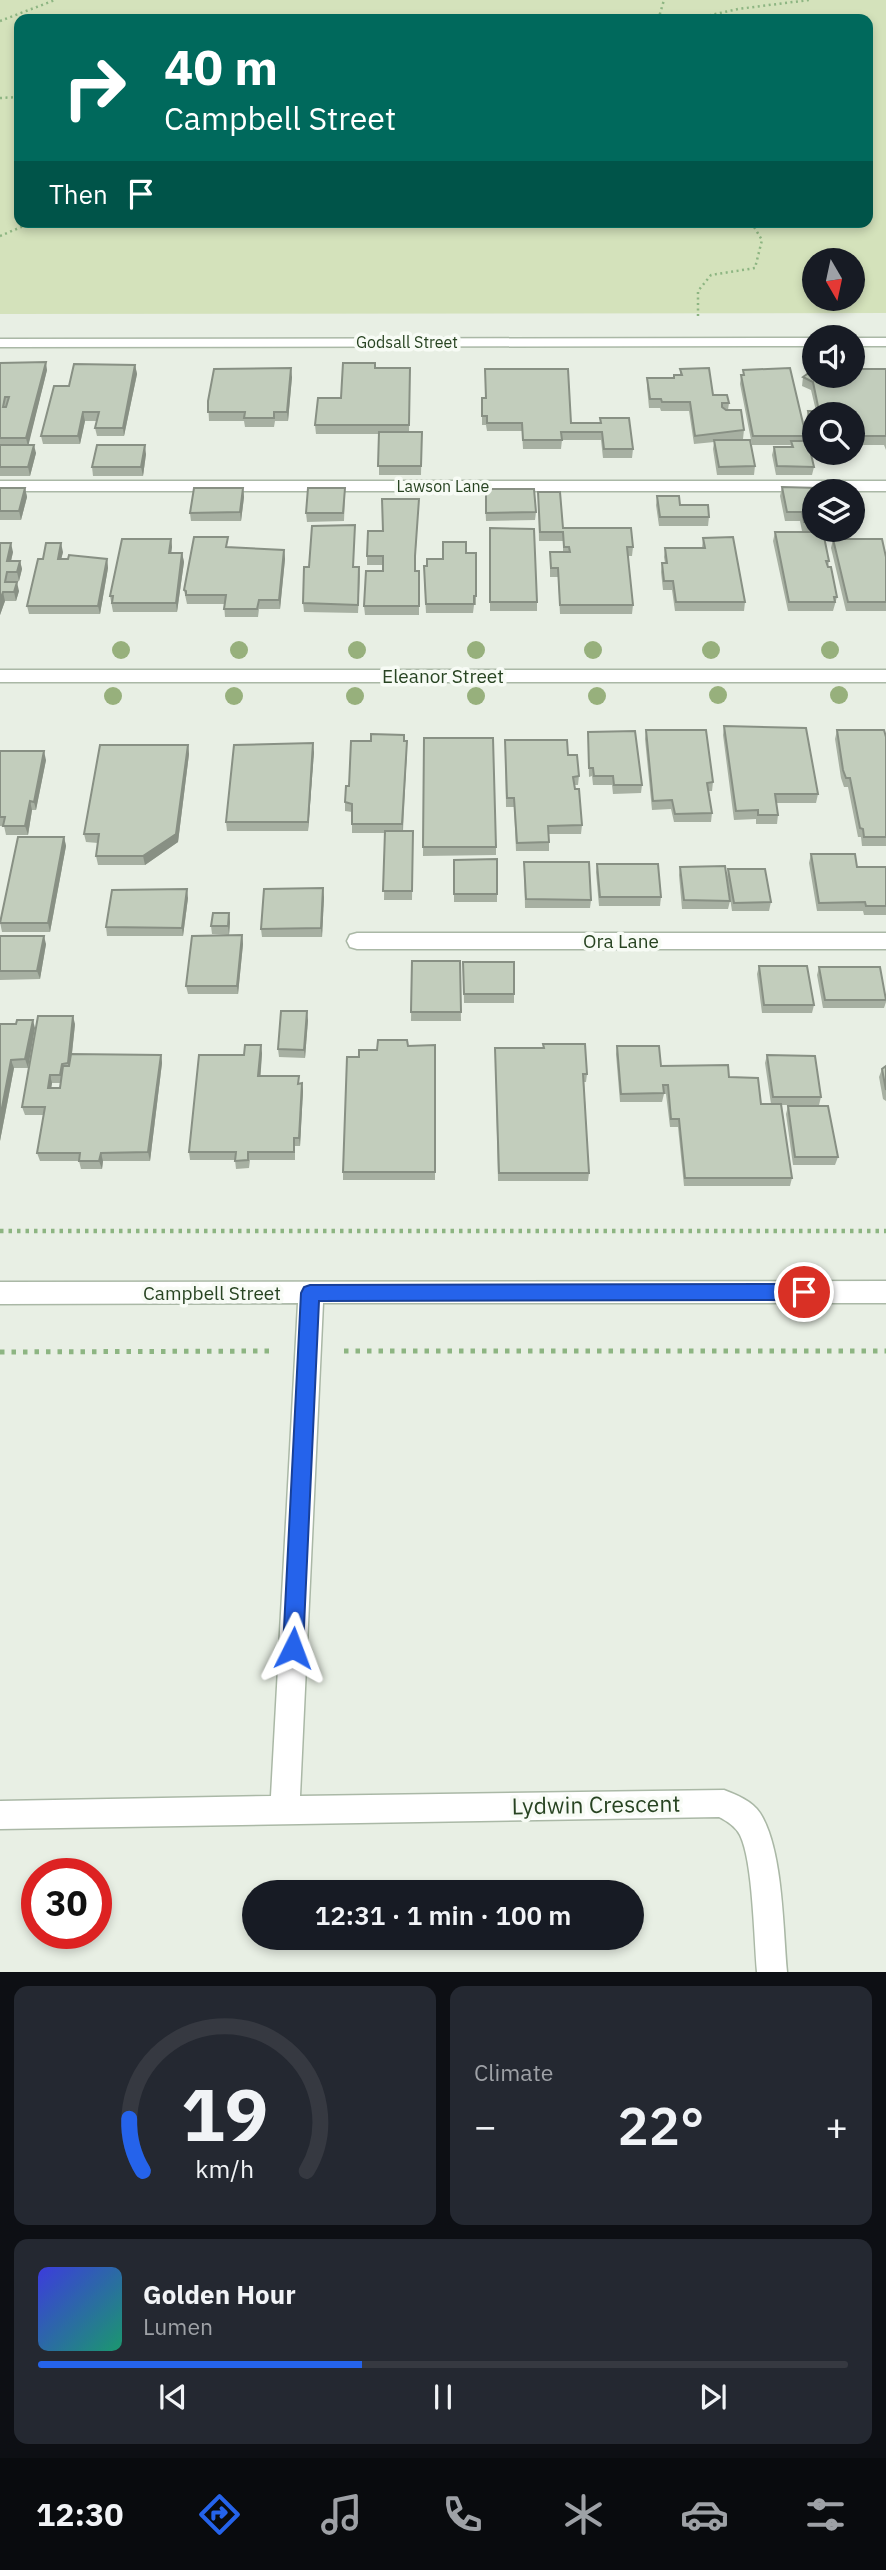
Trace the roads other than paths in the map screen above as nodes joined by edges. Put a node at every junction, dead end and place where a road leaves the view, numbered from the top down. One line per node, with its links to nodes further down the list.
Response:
1 (802, 342): 4 (street, Godsall Street)
2 (865, 342): 3 (street)
3 (886, 342)
4 (0, 343)
5 (0, 486): 6 (street, Lawson Lane)
6 (886, 486)
7 (0, 676): 8 (street, Eleanor Street)
8 (886, 676)
9 (357, 941): 10 (street, Ora Lane)
10 (886, 941)
11 (886, 1292): 13 (street, Campbell Street)
12 (0, 1293): 13 (street, Campbell Street)
13 (310, 1293): 14 (street)
14 (285, 1810): 15 (street, Lydwin Crescent); 16 (street, Lydwin Crescent)
15 (0, 1815)
16 (772, 1972)

